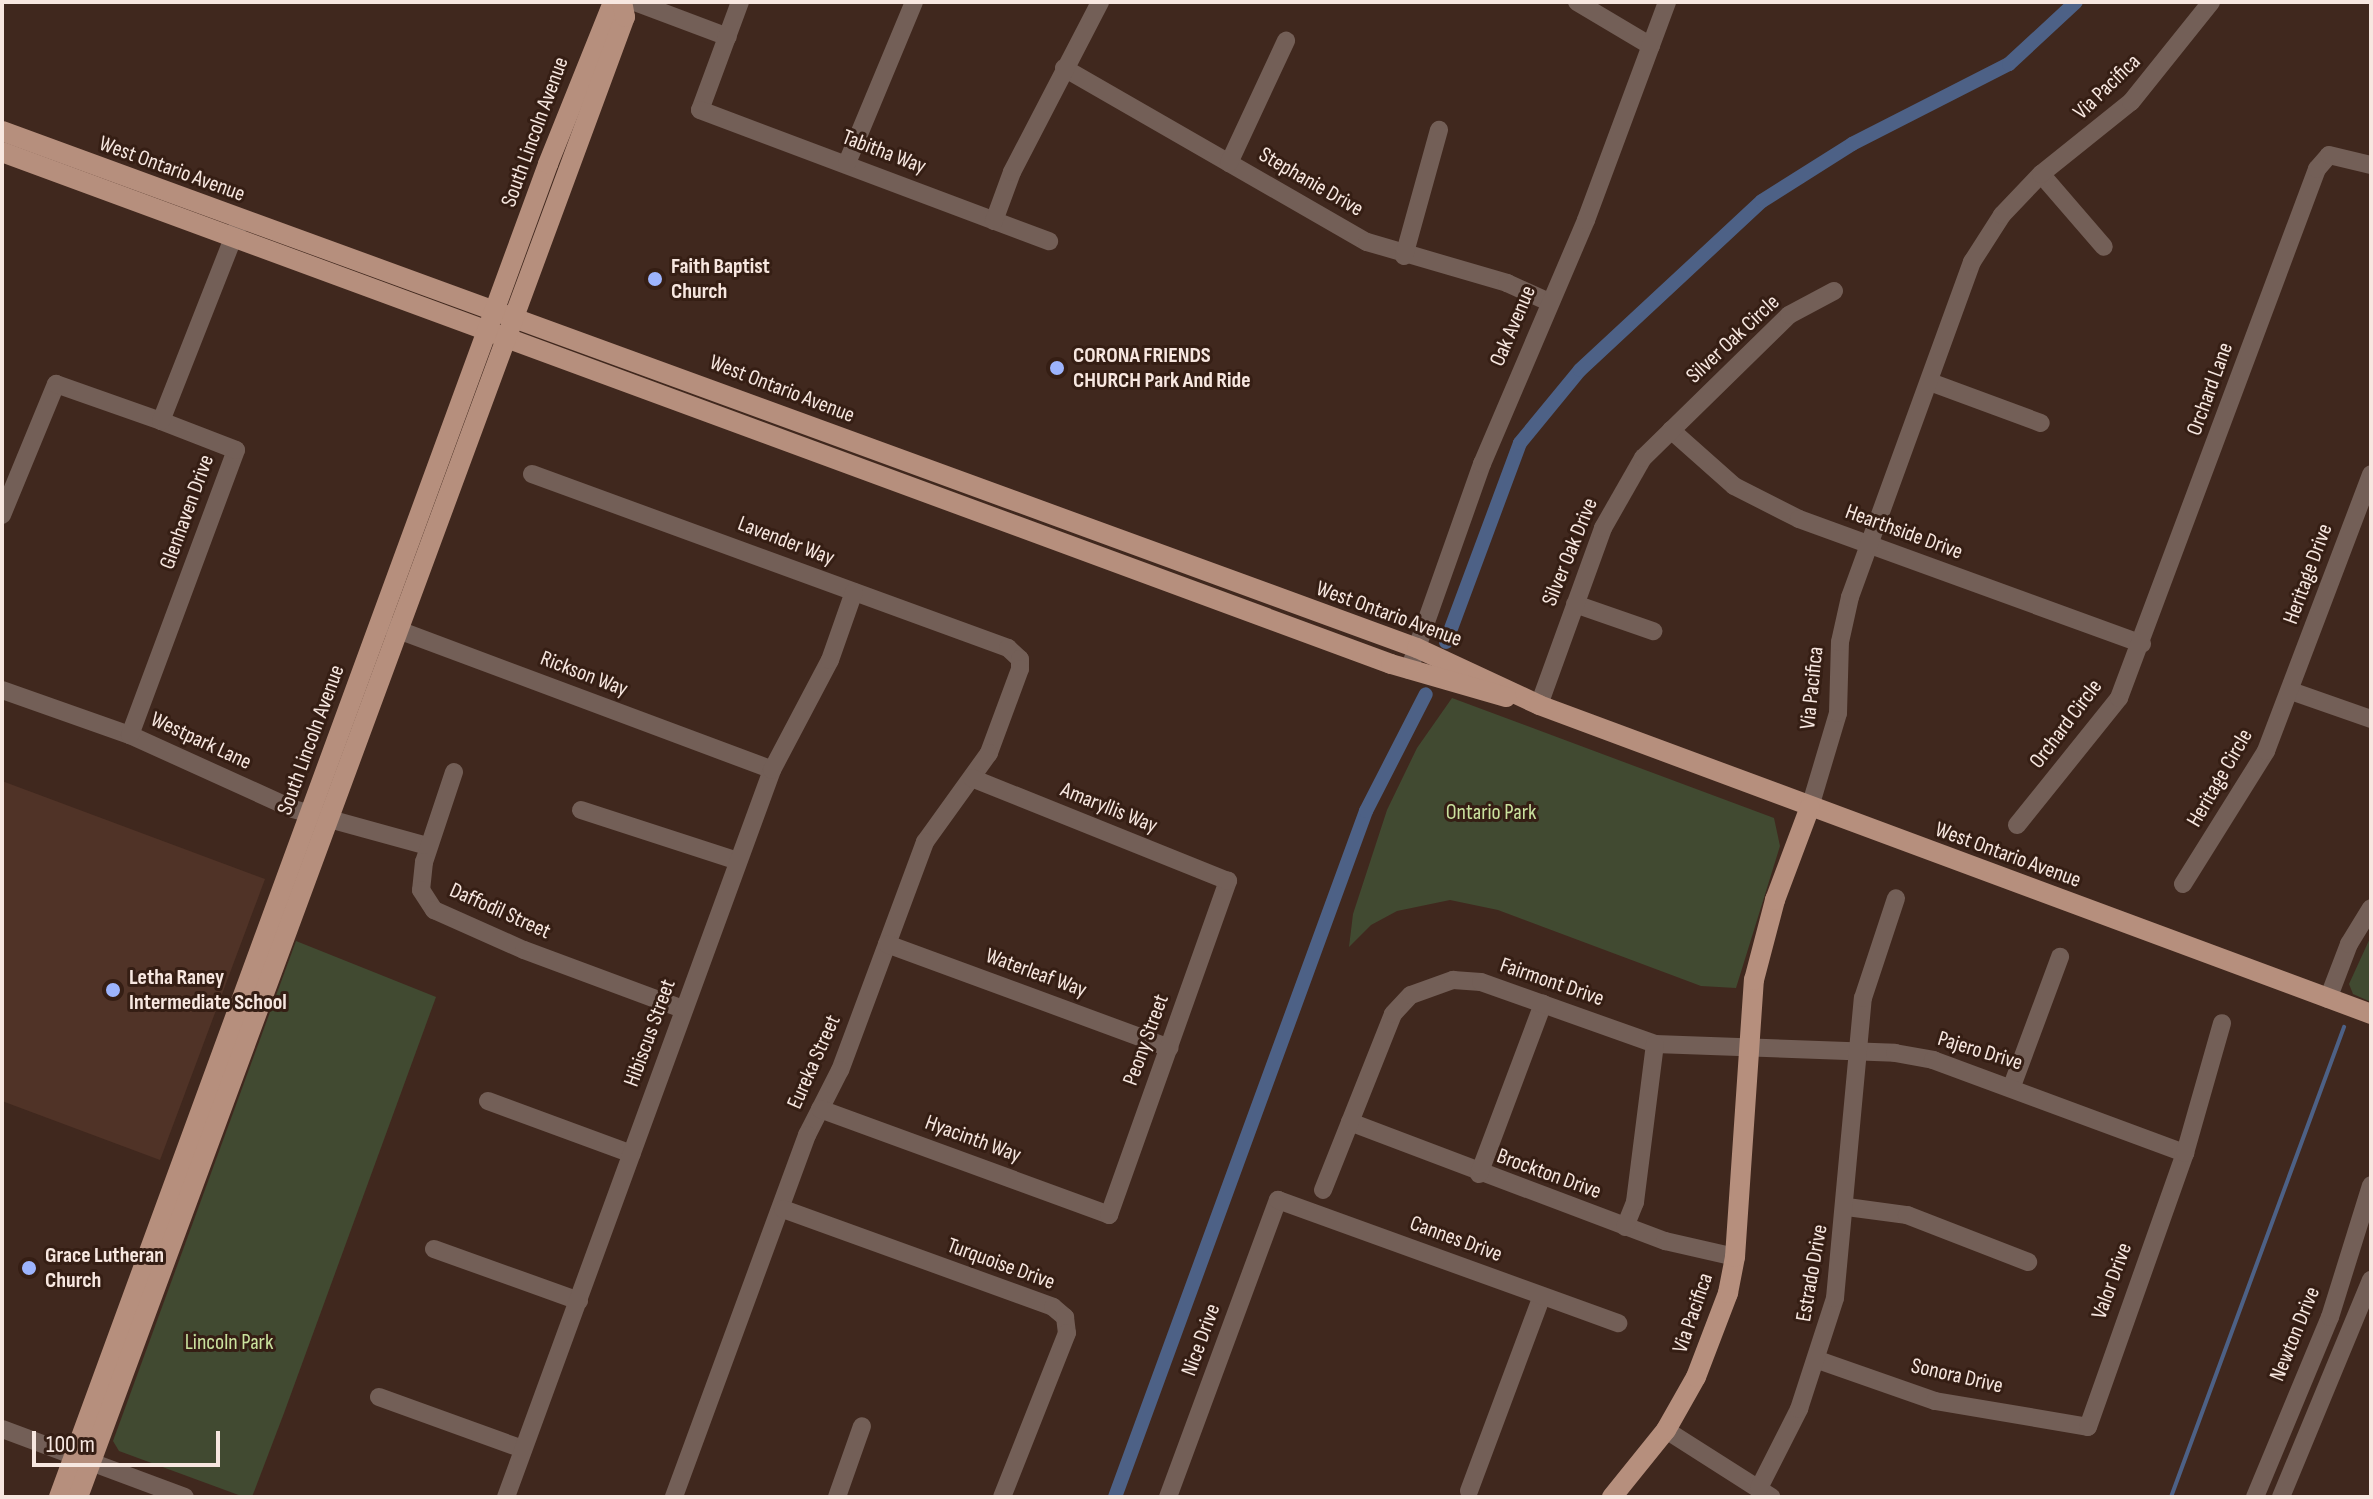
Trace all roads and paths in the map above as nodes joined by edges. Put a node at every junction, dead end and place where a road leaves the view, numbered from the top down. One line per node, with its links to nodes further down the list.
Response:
1 (613, 2): 29 (main road, South Lincoln Avenue)
2 (622, 2): 29 (main road, South Lincoln Avenue)
3 (635, 2): 10 (street)
4 (740, 2): 10 (street)
5 (914, 2): 17 (street)
6 (1100, 2): 13 (street)
7 (1577, 2): 12 (street)
8 (1667, 2): 12 (street, Oak Avenue)
9 (2211, 2): 20 (street, Via Pacifica)
10 (728, 37): 17 (street, Tabitha Way)
11 (1286, 41): 18 (street)
12 (1651, 46): 28 (street, Oak Avenue)
13 (1064, 68): 18 (street, Stephanie Drive); 22 (street)
14 (1439, 130): 26 (street)
15 (2, 131): 21 (main road, West Ontario Avenue)
16 (2, 152): 23 (main road, West Ontario Avenue)
17 (847, 163): 22 (street, Tabitha Way)
18 (1229, 163): 26 (street, Stephanie Drive)
19 (2371, 165): 43 (street, Orchard Lane)
20 (2041, 174): 25 (street); 31 (street, Via Pacifica)
21 (241, 220): 23 (street); 29 (main road, West Ontario Avenue)
22 (994, 221): 24 (street, Tabitha Way)
23 (233, 240): 30 (main road, West Ontario Avenue); 32 (street)
24 (1049, 241)
25 (2104, 247)
26 (1404, 256): 28 (street, Stephanie Drive)
27 (1834, 291): 34 (street, Silver Oak Circle)
28 (1549, 302): 44 (street, Oak Avenue)
29 (504, 313): 30 (main road, South Lincoln Avenue); 44 (main road, West Ontario Avenue)
30 (496, 335): 41 (main road, South Lincoln Avenue); 46 (main road, West Ontario Avenue)
31 (1930, 382): 33 (street); 38 (street, Via Pacifica)
32 (161, 421): 37 (street); 51 (street, Glenhaven Drive)
33 (2041, 423)
34 (1671, 430): 38 (street, Hearthside Drive); 40 (street, Silver Oak Drive)
35 (532, 474): 39 (street, Lavender Way)
36 (2371, 474): 48 (street, Heritage Drive)
37 (2, 515)
38 (1869, 544): 43 (street, Hearthside Drive); 55 (street, Via Pacifica)
39 (854, 592): 45 (street, Lavender Way); 52 (street, Hibiscus Street)
40 (1575, 604): 42 (street); 49 (street, Silver Oak Drive)
41 (388, 626): 52 (street, Rickson Way); 57 (main road, South Lincoln Avenue)
42 (1653, 631)
43 (2142, 644): 58 (street, Orchard Circle)
44 (1417, 648): 46 (street, Oak Avenue); 49 (main road, West Ontario Avenue)
45 (1020, 659): 54 (street, Eureka Street)
46 (1409, 670): 49 (main road, West Ontario Avenue)
47 (2, 690): 51 (street, Westpark Lane)
48 (2291, 691): 50 (street); 62 (street, Heritage Circle)
49 (1539, 705): 55 (main road, West Ontario Avenue)
50 (2371, 719)
51 (130, 735): 57 (street, Westpark Lane)
52 (772, 770): 60 (street, Hibiscus Street)
53 (454, 772): 59 (street, Daffodil Street)
54 (972, 778): 61 (street, Amaryllis Way); 65 (street, Eureka Street)
55 (1810, 807): 67 (main road, West Ontario Avenue); 73 (main road, Via Pacifica)
56 (581, 810): 60 (street)
57 (318, 818): 59 (street, Westpark Lane); 104 (main road, South Lincoln Avenue)
58 (2017, 825)
59 (427, 846): 69 (street, Daffodil Street)
60 (738, 861): 69 (street, Hibiscus Street)
61 (1228, 881): 74 (street, Peony Street)
62 (2183, 884)
63 (1896, 898): 75 (street, Estrado Drive)
64 (2371, 908): 67 (street)
65 (887, 944): 74 (street, Waterleaf Way); 78 (street, Eureka Street)
66 (2060, 957): 76 (street)
67 (2328, 999): 70 (main road, West Ontario Avenue)
68 (1543, 1004): 72 (street, Fairmont Drive); 79 (street, Fairmont Drive); 82 (street)
69 (683, 1009): 81 (street, Hibiscus Street)
70 (2371, 1014)
71 (2222, 1023): 80 (street, Valor Drive)
72 (1655, 1044): 73 (street, Fairmont Drive); 89 (street)
73 (1749, 1046): 75 (street, Pajero Drive); 91 (main road, Via Pacifica)
74 (1169, 1048): 88 (street, Peony Street)
75 (1858, 1053): 76 (street, Pajero Drive); 86 (street, Estrado Drive)
76 (2012, 1086): 80 (street, Pajero Drive)
77 (488, 1101): 81 (street)
78 (820, 1109): 87 (street, Eureka Street); 88 (street, Hyacinth Way)
79 (1350, 1122): 82 (street, Brockton Drive); 84 (street, Fairmont Drive)
80 (2185, 1153): 100 (street, Valor Drive)
81 (632, 1154): 95 (street, Hibiscus Street)
82 (1479, 1174): 89 (street, Brockton Drive)
83 (2371, 1185): 116 (street, Newton Drive)
84 (1323, 1190)
85 (1278, 1200): 94 (street, Cannes Drive); 114 (street, Nice Drive)
86 (1847, 1207): 92 (street); 97 (street, Estrado Drive)
87 (783, 1209): 111 (street, Eureka Street); 113 (street, Turquoise Drive)
88 (1109, 1215)
89 (1625, 1227): 91 (street, Brockton Drive)
90 (434, 1249): 95 (street)
91 (1735, 1257): 102 (main road, Via Pacifica)
92 (2028, 1262)
93 (2371, 1280): 117 (street)
94 (1542, 1296): 96 (street, Cannes Drive); 106 (street)
95 (579, 1301): 103 (street, Hibiscus Street)
96 (1618, 1323)
97 (1818, 1360): 100 (street, Sonora Drive); 105 (street, Estrado Drive)
98 (379, 1397): 103 (street)
99 (862, 1426): 112 (street)
100 (2088, 1427)
101 (2, 1429): 104 (street)
102 (1666, 1430): 105 (street); 115 (main road, Via Pacifica)
103 (523, 1449): 110 (street, Hibiscus Street)
104 (82, 1458): 107 (main road, South Lincoln Avenue); 108 (main road, South Lincoln Avenue); 109 (street)
105 (1765, 1493)
106 (1466, 1495)
107 (59, 1497)
108 (78, 1497)
109 (185, 1497)
110 (506, 1497)
111 (674, 1497)
112 (837, 1497)
113 (1002, 1497)
114 (1168, 1497)
115 (1612, 1497)
116 (2255, 1497)
117 (2281, 1497)

